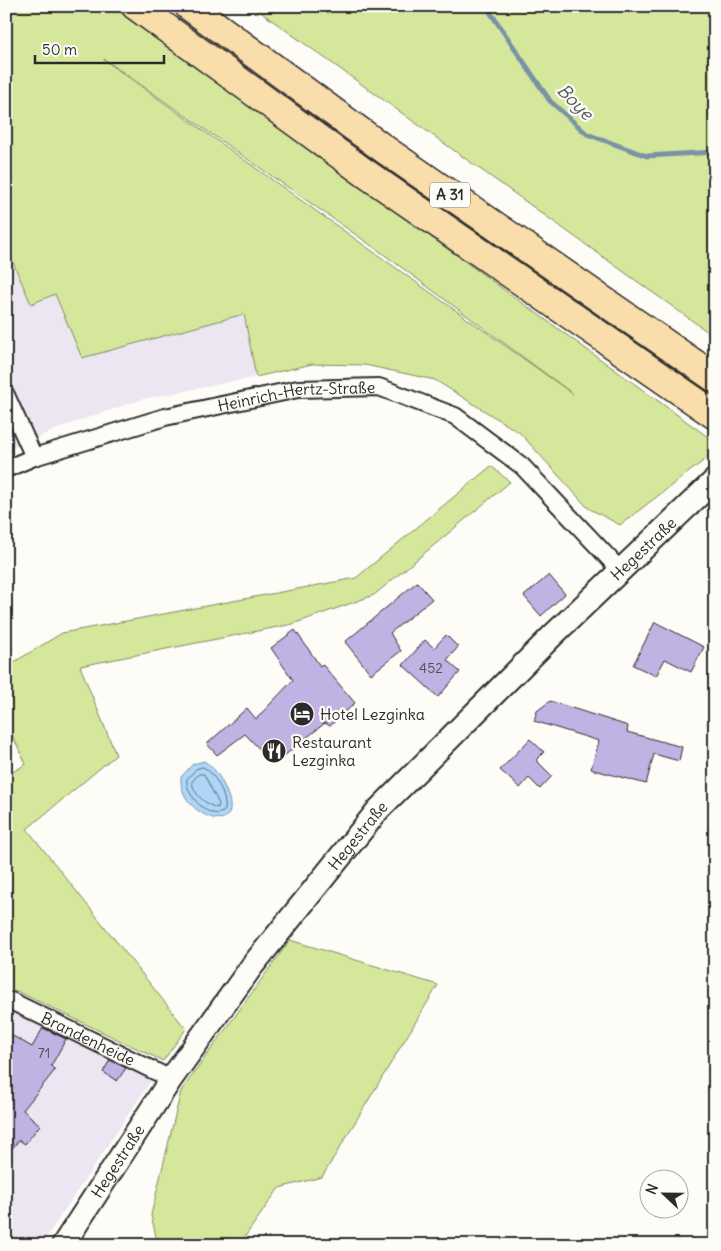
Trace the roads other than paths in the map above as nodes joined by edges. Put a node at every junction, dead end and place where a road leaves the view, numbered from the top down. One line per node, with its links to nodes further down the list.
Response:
1 (136, 6): 5 (highway, A 31)
2 (189, 6): 3 (highway, A 31)
3 (715, 378)
4 (6, 395): 6 (street)
5 (715, 416)
6 (34, 457): 7 (street, Heinrich-Hertz-Straße); 9 (street, Heinrich-Hertz-Straße)
7 (6, 469)
8 (715, 480): 9 (street, Hegestraße)
9 (620, 570): 11 (street, Hegestraße)
10 (6, 1002): 11 (street, Brandenheide)
11 (171, 1079): 12 (street, Hegestraße)
12 (63, 1245)

